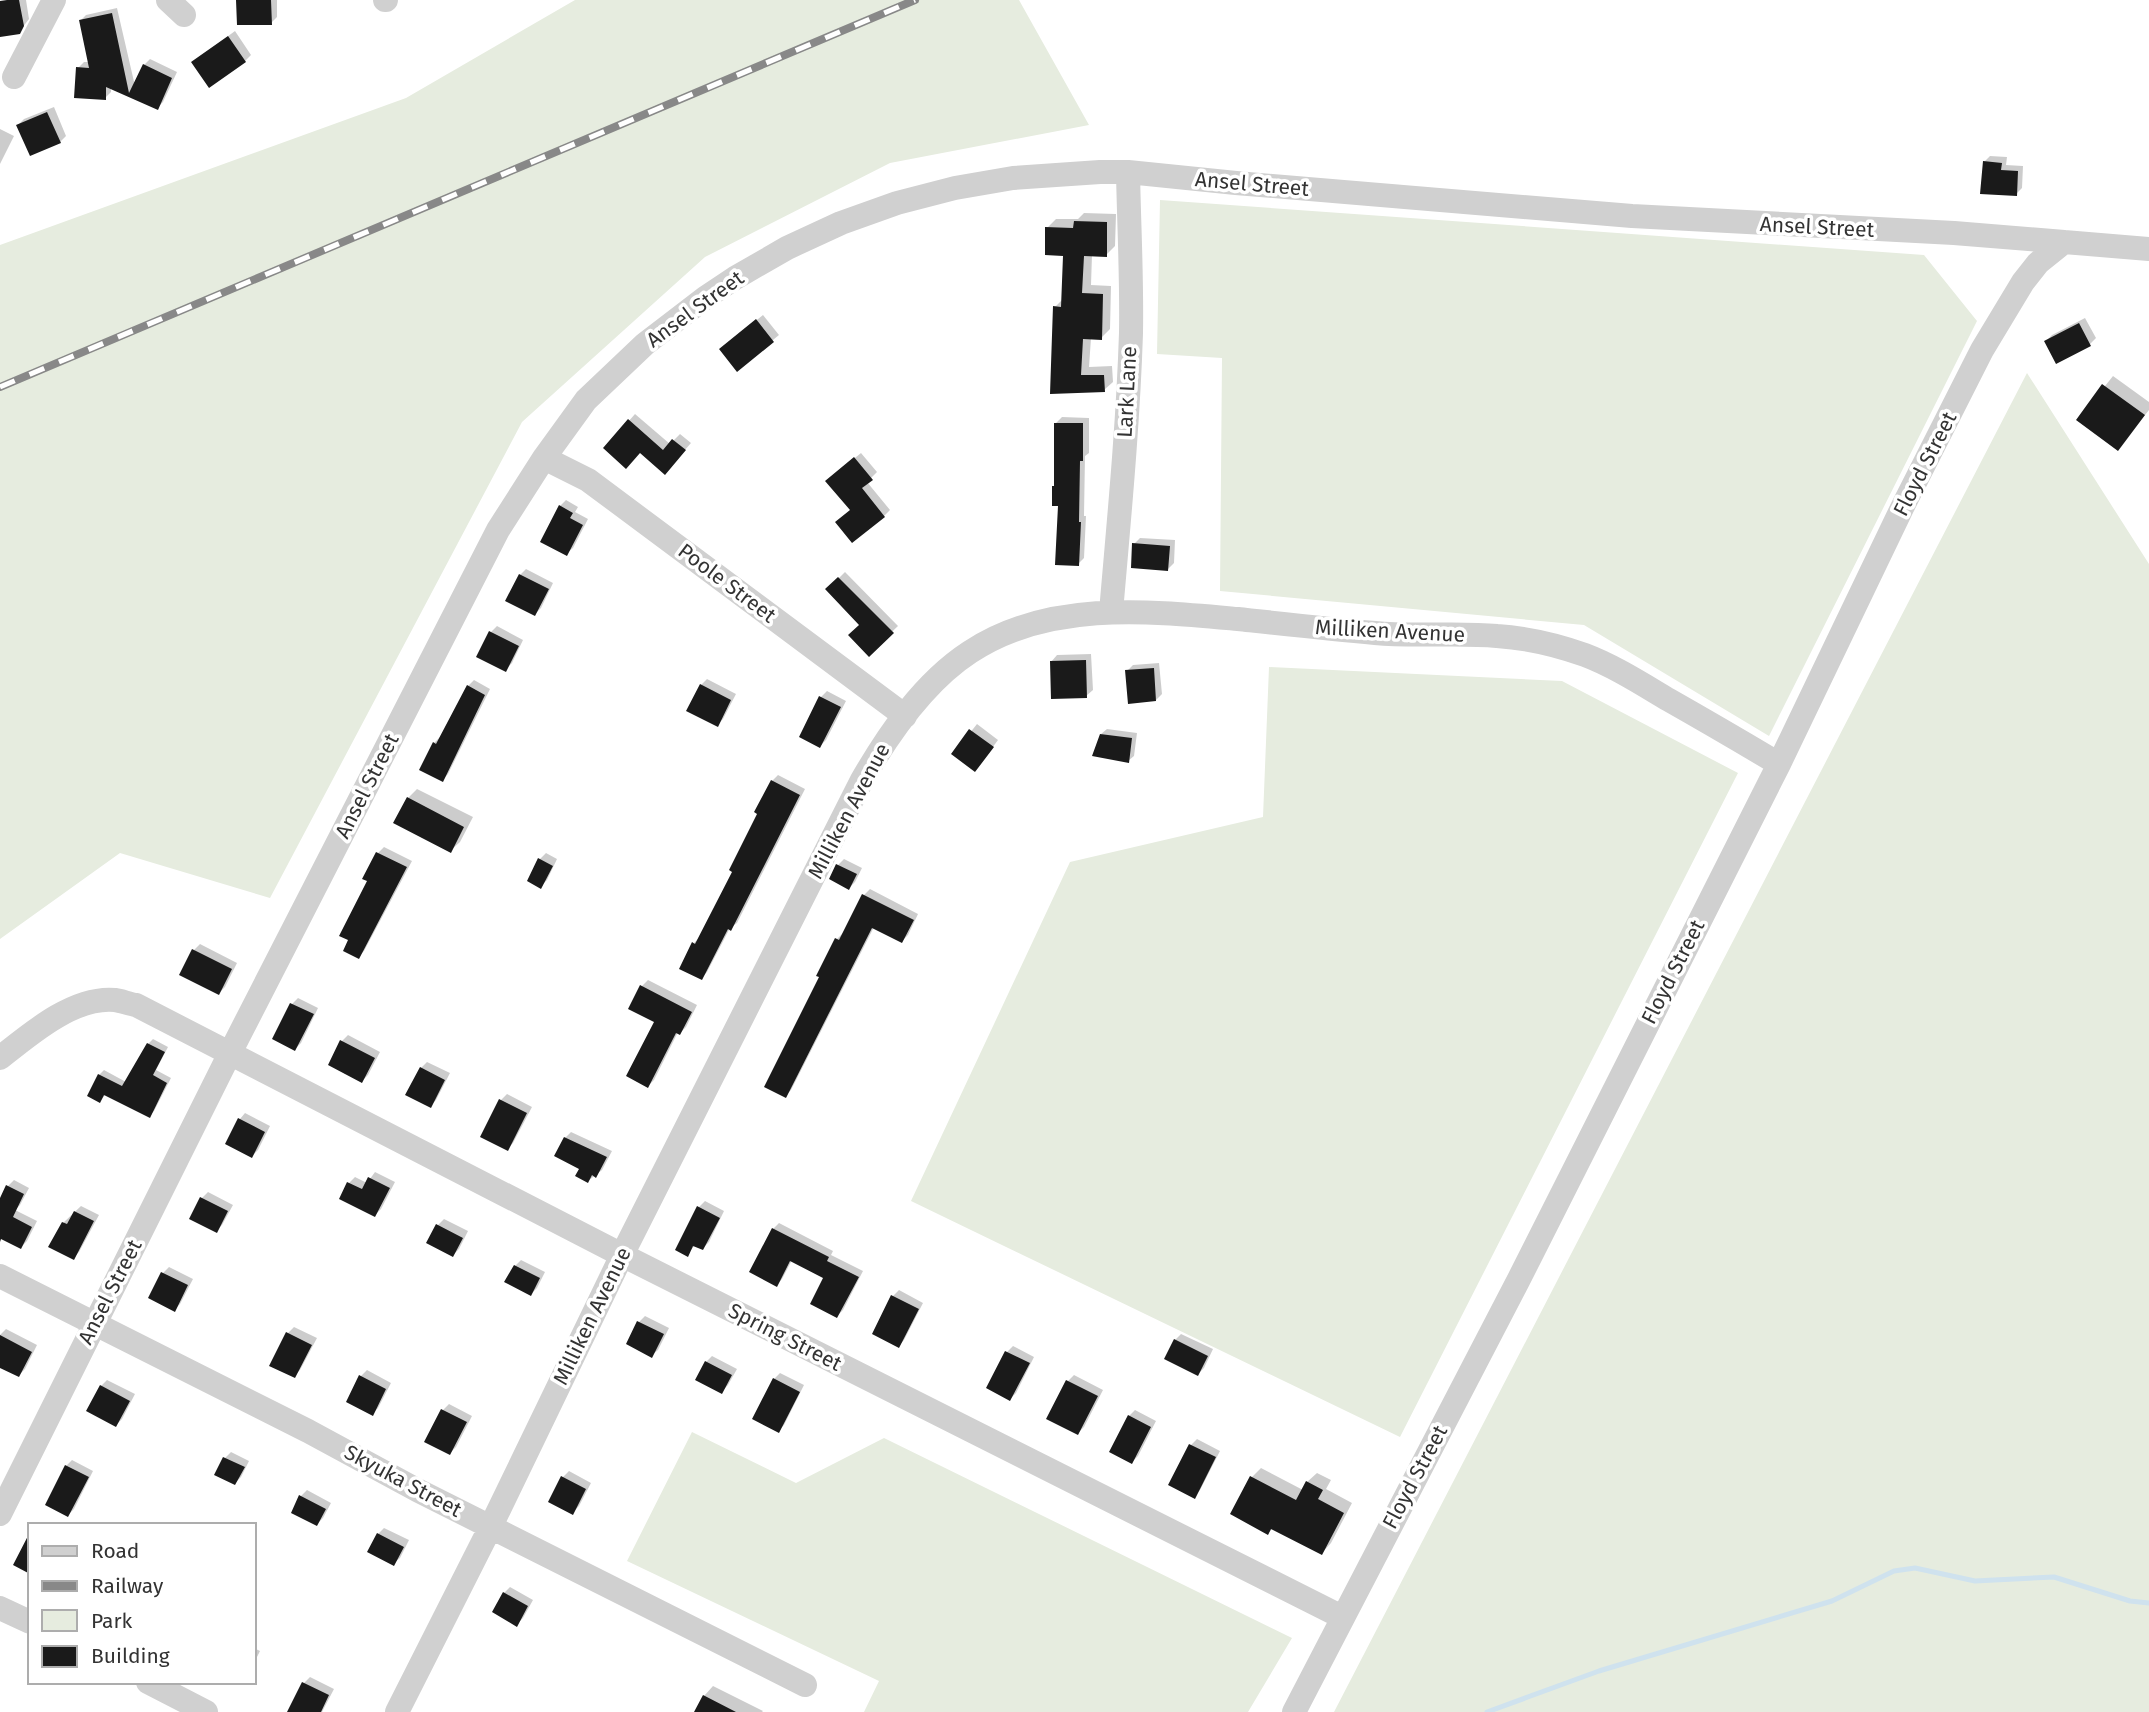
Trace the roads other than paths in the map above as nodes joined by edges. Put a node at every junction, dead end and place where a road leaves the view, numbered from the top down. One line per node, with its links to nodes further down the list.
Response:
1 (54, 0): 2 (street)
2 (14, 77)
3 (1128, 172): 4 (street, Ansel Street); 6 (street, Ansel Street); 7 (street, Lark Lane)
4 (2064, 242): 5 (street, Ansel Street); 9 (street, Floyd Street)
5 (2149, 248)
6 (544, 458): 8 (street, Poole Street); 10 (street, Ansel Street)
7 (1111, 612): 8 (street, Milliken Avenue); 9 (street, Milliken Avenue)
8 (905, 716): 12 (street, Milliken Avenue)
9 (1779, 764): 18 (street, Floyd Street)
10 (230, 1054): 11 (street, Spring Street); 12 (street, Spring Street); 14 (street, Ansel Street)
11 (0, 1058)
12 (622, 1255): 16 (street, Milliken Avenue); 18 (street, Spring Street)
13 (0, 1276): 14 (street, Skyuka Street)
14 (94, 1324): 15 (street, Ansel Street); 16 (street, Skyuka Street)
15 (0, 1514)
16 (491, 1526): 21 (street, Skyuka Street); 23 (street, Milliken Avenue)
17 (0, 1608): 19 (street)
18 (1342, 1617): 24 (street, Floyd Street)
19 (28, 1621)
20 (152, 1684): 22 (street)
21 (806, 1685)
22 (206, 1712)
23 (397, 1712)
24 (1294, 1712)

